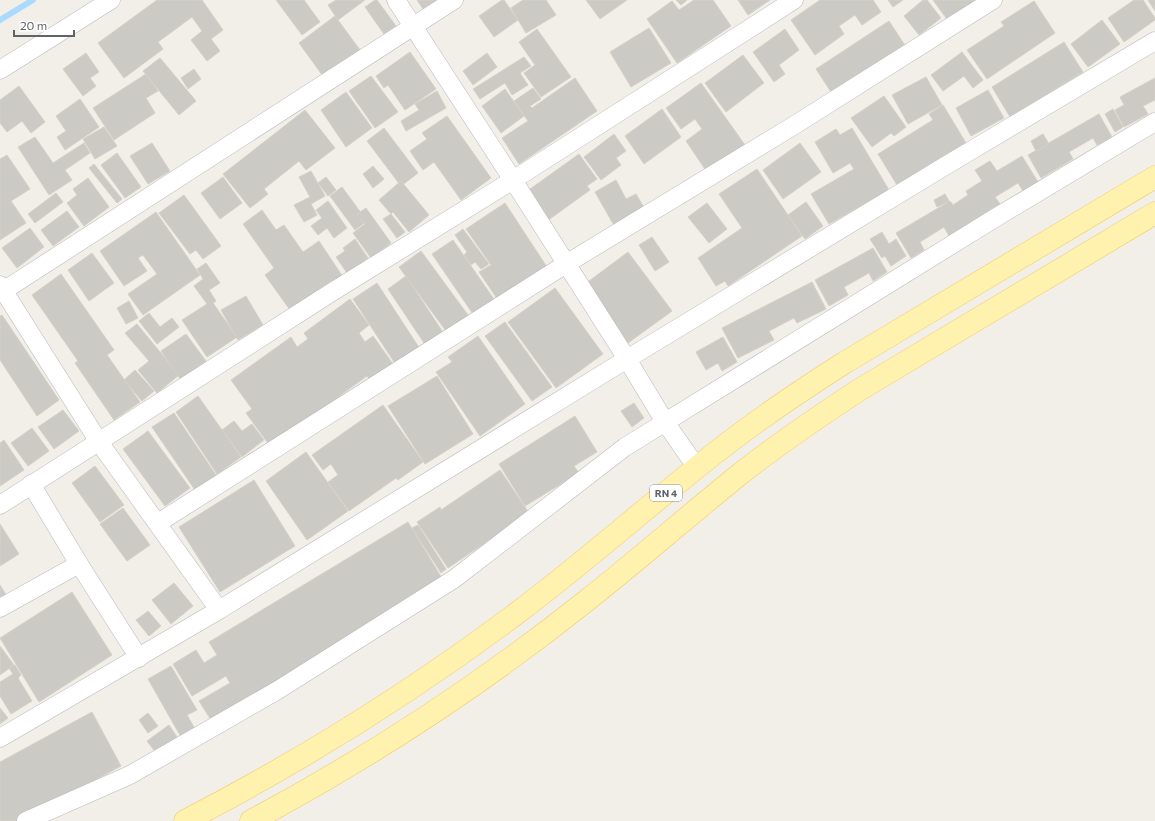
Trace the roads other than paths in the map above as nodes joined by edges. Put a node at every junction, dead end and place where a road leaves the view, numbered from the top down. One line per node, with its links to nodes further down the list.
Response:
1 (111, 0): 8 (street)
2 (396, 0): 6 (street)
3 (454, 0): 6 (street)
4 (794, 0): 11 (street)
5 (993, 0): 13 (street)
6 (413, 26): 11 (street); 14 (street)
7 (1155, 41): 15 (street)
8 (0, 70)
9 (1155, 122): 16 (street)
10 (1155, 177): 18 (main road, RN 4)
11 (513, 180): 13 (street); 17 (street)
12 (1155, 213): 29 (main road)
13 (566, 264): 15 (street); 21 (street)
14 (1, 290): 17 (street)
15 (626, 359): 16 (street); 24 (street)
16 (665, 422): 18 (street); 27 (street)
17 (99, 442): 19 (street); 21 (street)
18 (697, 468): 28 (main road, RN 4)
19 (31, 484): 20 (street); 22 (street)
20 (0, 505)
21 (158, 523): 24 (street)
22 (80, 564): 23 (street); 25 (street)
23 (0, 608)
24 (219, 610): 25 (street)
25 (139, 658): 26 (street)
26 (0, 738)
27 (26, 821)
28 (184, 821)
29 (251, 821)

